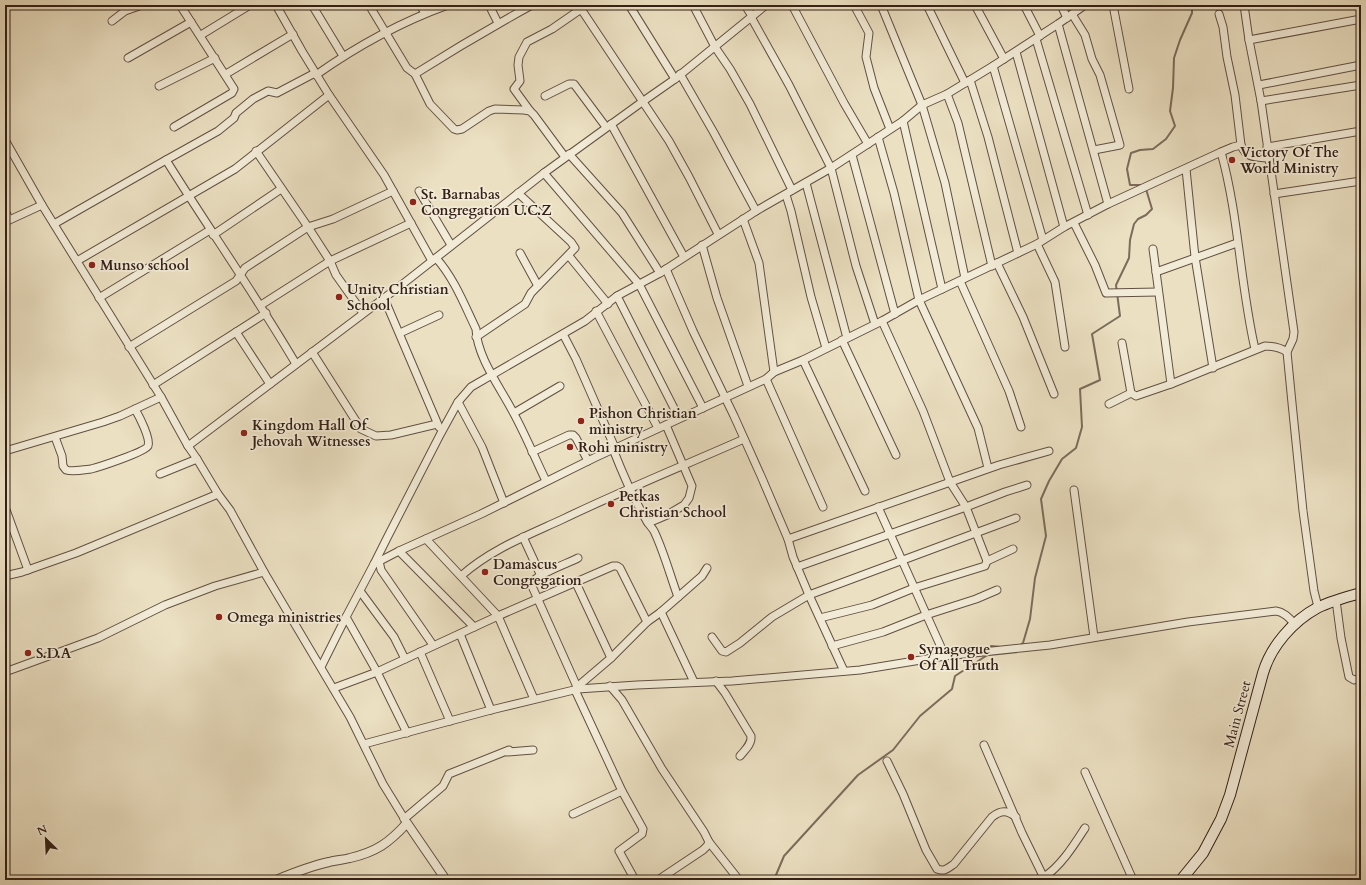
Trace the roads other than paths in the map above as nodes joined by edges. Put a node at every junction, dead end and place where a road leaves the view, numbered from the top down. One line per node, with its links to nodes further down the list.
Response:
1 (142, 5): 31 (street)
2 (180, 5): 32 (street)
3 (250, 5): 37 (street)
4 (276, 5): 36 (street)
5 (312, 5): 42 (street)
6 (370, 5): 35 (street)
7 (420, 5): 26 (street)
8 (448, 5): 26 (street)
9 (489, 5): 33 (street)
10 (532, 5): 33 (street)
11 (629, 5): 51 (street)
12 (693, 5): 40 (street)
13 (745, 5): 29 (street)
14 (766, 5): 29 (street)
15 (792, 5): 71 (street)
16 (854, 5): 67 (street)
17 (881, 5): 62 (street)
18 (927, 5): 52 (street)
19 (975, 5): 45 (street)
20 (1024, 5): 38 (street)
21 (1061, 5): 28 (street)
22 (1085, 5): 28 (street)
23 (1113, 5): 56 (street)
24 (1244, 5): 39 (street)
25 (579, 7): 60 (street); 63 (street)
26 (425, 13): 35 (street)
27 (1219, 14): 72 (street)
28 (1070, 16): 34 (street); 74 (street)
29 (752, 17): 40 (street); 81 (street)
30 (1361, 19): 39 (street)
31 (112, 21)
32 (192, 22): 37 (street); 43 (street)
33 (498, 23): 50 (street)
34 (1058, 24): 38 (street); 74 (street)
35 (386, 33): 42 (street); 50 (street)
36 (293, 34): 48 (street); 49 (street)
37 (201, 35): 44 (street)
38 (1038, 37): 41 (street); 98 (street)
39 (1249, 40): 53 (street)
40 (715, 47): 51 (street); 87 (street)
41 (1016, 52): 45 (street); 104 (street)
42 (343, 56): 49 (street)
43 (128, 58)
44 (215, 58): 48 (street); 55 (street)
45 (1004, 59): 47 (street)
46 (1361, 65): 53 (street)
47 (993, 66): 52 (street); 108 (street)
48 (226, 74): 66 (street)
49 (316, 74): 58 (street); 80 (street)
50 (415, 74): 63 (street)
51 (678, 77): 60 (street); 97 (street)
52 (968, 81): 57 (street); 114 (street)
53 (1259, 84): 61 (street)
54 (1361, 85): 61 (street)
55 (159, 86)
56 (1129, 89)
57 (947, 94): 62 (street); 121 (street)
58 (329, 95): 75 (street); 88 (street)
59 (546, 96): 65 (street)
60 (642, 102): 65 (street); 107 (street)
61 (1262, 102): 73 (street)
62 (922, 105): 64 (street); 125 (street)
63 (530, 111): 78 (street)
64 (903, 121): 67 (street); 128 (street)
65 (609, 126): 78 (street); 116 (street)
66 (174, 127)
67 (890, 129): 69 (street)
68 (1361, 131): 73 (street)
69 (878, 137): 71 (street); 133 (street)
70 (5, 140): 95 (street)
71 (868, 144): 77 (street)
72 (1242, 145): 76 (street); 79 (street)
73 (1267, 147): 79 (street)
74 (1094, 150): 94 (street)
75 (256, 151): 86 (street); 93 (street)
76 (1221, 152): 82 (street); 109 (street)
77 (852, 155): 81 (street); 139 (street)
78 (567, 156): 83 (street); 122 (street)
79 (1269, 158): 91 (street)
80 (166, 160): 93 (street); 103 (street)
81 (831, 168): 85 (street); 141 (street)
82 (1186, 169): 94 (street); 117 (street)
83 (544, 173): 90 (street); 126 (street)
84 (1361, 181): 91 (street)
85 (806, 183): 87 (street); 146 (street)
86 (281, 189): 105 (street); 106 (street)
87 (792, 190): 92 (street)
88 (393, 191): 101 (street); 105 (street)
89 (419, 191): 110 (street)
90 (518, 193): 110 (street); 115 (street)
91 (1274, 194): 153 (street)
92 (786, 195): 97 (street); 150 (street)
93 (188, 196): 106 (street); 119 (street)
94 (1108, 204): 98 (street)
95 (42, 205): 100 (street); 103 (street)
96 (5, 211): 100 (street)
97 (756, 211): 99 (street)
98 (1088, 215): 102 (street)
99 (743, 219): 107 (street); 157 (street)
100 (7, 221)
101 (411, 223): 118 (street); 120 (street)
102 (1074, 223): 104 (street); 129 (street)
103 (54, 224): 119 (street)
104 (1064, 227): 108 (street)
105 (308, 228): 120 (street); 124 (street)
106 (211, 232): 124 (street); 131 (street)
107 (718, 234): 111 (street)
108 (1040, 242): 114 (street); 149 (street)
109 (1237, 243): 117 (street); 151 (street)
110 (451, 245): 118 (street)
111 (702, 245): 116 (street); 164 (street)
112 (1153, 249): 123 (street)
113 (520, 253): 127 (street)
114 (1018, 253): 121 (street)
115 (569, 256): 127 (street); 134 (street)
116 (684, 257): 122 (street)
117 (1195, 257): 123 (street); 156 (street)
118 (434, 259): 132 (street); 145 (street)
119 (76, 261): 131 (street)
120 (330, 261): 135 (street); 138 (street)
121 (995, 264): 125 (street); 166 (street)
122 (663, 271): 126 (street); 168 (street)
123 (1156, 272): 129 (street)
124 (241, 274): 135 (street); 148 (street)
125 (963, 280): 128 (street); 177 (street)
126 (639, 284): 130 (street); 172 (street)
127 (538, 286): 145 (street)
128 (942, 289): 133 (street)
129 (1158, 292): 161 (street)
130 (617, 296): 134 (street); 174 (street)
131 (99, 298): 148 (street)
132 (384, 298): 138 (street); 143 (street)
133 (919, 300): 139 (street); 191 (street)
134 (608, 304): 136 (street)
135 (261, 305): 137 (street)
136 (596, 311): 144 (street); 178 (street)
137 (266, 313): 142 (street); 155 (street)
138 (363, 313): 152 (street)
139 (894, 314): 141 (street)
140 (439, 315): 143 (street)
141 (878, 322): 146 (street); 194 (street)
142 (236, 332): 160 (street); 162 (street)
143 (400, 333): 175 (street)
144 (563, 334): 158 (street); 183 (street)
145 (476, 336): 158 (street)
146 (845, 339): 150 (street); 187 (street)
147 (1122, 343): 165 (street)
148 (129, 347): 162 (street)
149 (1065, 347)
150 (826, 348): 154 (street)
151 (1255, 350): 153 (street); 156 (street)
152 (312, 352): 155 (street); 175 (street)
153 (1287, 352): 234 (street)
154 (803, 360): 157 (street); 198 (street)
155 (296, 364): 160 (street)
156 (1213, 368): 161 (street)
157 (774, 372): 159 (street)
158 (493, 374): 169 (street); 173 (street)
159 (766, 379): 164 (street); 202 (street)
160 (270, 384): 182 (street)
161 (1171, 384): 165 (street)
162 (153, 385): 167 (street)
163 (560, 386): 173 (street)
164 (748, 386): 168 (street)
165 (1131, 393): 170 (street)
166 (1054, 394)
167 (160, 397): 171 (street); 182 (street)
168 (725, 398): 172 (street); 181 (street)
169 (458, 402): 179 (street); 200 (street)
170 (1109, 404)
171 (135, 408): 180 (street); 180 (street)
172 (703, 408): 174 (street)
173 (514, 413): 186 (street)
174 (679, 418): 176 (street)
175 (437, 424): 179 (street)
176 (666, 425): 178 (street); 190 (street)
177 (1021, 427)
178 (658, 428): 183 (street)
179 (441, 433): 217 (street)
180 (55, 436): 184 (street)
181 (744, 439): 190 (street); 211 (street)
182 (188, 446): 188 (street)
183 (614, 448): 189 (street); 196 (street)
184 (5, 451)
185 (1049, 451): 191 (street)
186 (532, 452): 189 (street); 193 (street)
187 (896, 455)
188 (197, 459): 192 (street); 199 (street)
189 (588, 461): 193 (street)
190 (682, 466): 196 (street); 206 (street)
191 (988, 468): 194 (street)
192 (160, 474)
193 (546, 481): 200 (street)
194 (950, 482): 203 (street); 204 (street)
195 (1027, 485): 204 (street)
196 (630, 489): 206 (street); 209 (street)
197 (1074, 490): 245 (street)
198 (865, 491)
199 (218, 494): 220 (street); 221 (street)
200 (504, 503): 210 (street)
201 (5, 507): 220 (street)
202 (823, 507)
203 (878, 507): 207 (street); 211 (street)
204 (966, 507): 207 (street); 208 (street)
205 (1016, 518): 208 (street)
206 (648, 523): 231 (street)
207 (890, 533): 216 (street); 218 (street)
208 (977, 534): 215 (street); 216 (street)
209 (523, 538): 223 (street); 224 (street)
210 (426, 539): 213 (street); 223 (street)
211 (788, 539): 218 (street)
212 (1013, 549): 215 (street)
213 (399, 551): 217 (street); 242 (street)
214 (578, 558): 224 (street)
215 (987, 561): 226 (street)
216 (902, 562): 226 (street); 230 (street)
217 (377, 563): 228 (street); 246 (street)
218 (797, 567): 230 (street)
219 (707, 568): 231 (street)
220 (28, 570): 222 (street)
221 (264, 572): 252 (street); 254 (street)
222 (5, 576)
223 (461, 576): 238 (street)
224 (540, 576): 232 (street)
225 (576, 583): 232 (street); 240 (street); 250 (street)
226 (914, 588): 236 (street); 239 (street)
227 (997, 590): 236 (street)
228 (360, 591): 237 (street); 251 (street)
229 (1361, 593): 233 (main road, Main Street)
230 (809, 595): 239 (street); 244 (street)
231 (678, 597): 235 (street)
232 (538, 600): 238 (street); 262 (street)
233 (1336, 600): 234 (main road, Main Street); 256 (street)
234 (1318, 608): 241 (main road, Main Street)
235 (661, 612): 240 (street); 258 (street)
236 (926, 615): 247 (street); 249 (street)
237 (346, 616): 252 (street); 255 (street)
238 (498, 616): 242 (street); 264 (street)
239 (820, 618): 247 (street)
240 (647, 622): 250 (street)
241 (1295, 624): 245 (street); 287 (main road, Main Street)
242 (474, 627): 243 (street)
243 (460, 634): 246 (street); 265 (street)
244 (712, 637)
245 (1094, 638): 249 (street)
246 (433, 645): 248 (street)
247 (832, 646): 253 (street)
248 (420, 652): 251 (street); 266 (street)
249 (945, 656): 253 (street)
250 (611, 658): 262 (street)
251 (405, 659): 255 (street)
252 (321, 667): 261 (street)
253 (844, 671): 257 (street)
254 (5, 672)
255 (377, 672): 261 (street); 267 (street)
256 (1361, 678)
257 (716, 681): 258 (street); 271 (street)
258 (694, 682): 260 (street)
259 (610, 686): 260 (street); 262 (street); 263 (street)
260 (619, 686): 263 (street)
261 (334, 688): 268 (street)
262 (576, 689): 264 (street); 274 (street)
263 (617, 694): 279 (street)
264 (534, 699): 265 (street)
265 (492, 710): 266 (street)
266 (450, 721): 267 (street)
267 (407, 733): 268 (street)
268 (364, 744): 277 (street)
269 (984, 745): 276 (street)
270 (533, 750): 277 (street)
271 (740, 756)
272 (887, 760): 276 (street)
273 (1085, 772): 286 (street)
274 (622, 791): 275 (street); 283 (street)
275 (573, 814)
276 (1016, 817): 280 (street)
277 (405, 821): 281 (street); 282 (street)
278 (1085, 828): 280 (street)
279 (709, 842): 284 (street); 285 (street)
280 (1044, 879)
281 (276, 880)
282 (446, 880)
283 (635, 880)
284 (658, 880)
285 (739, 880)
286 (1133, 880)
287 (1181, 880)

